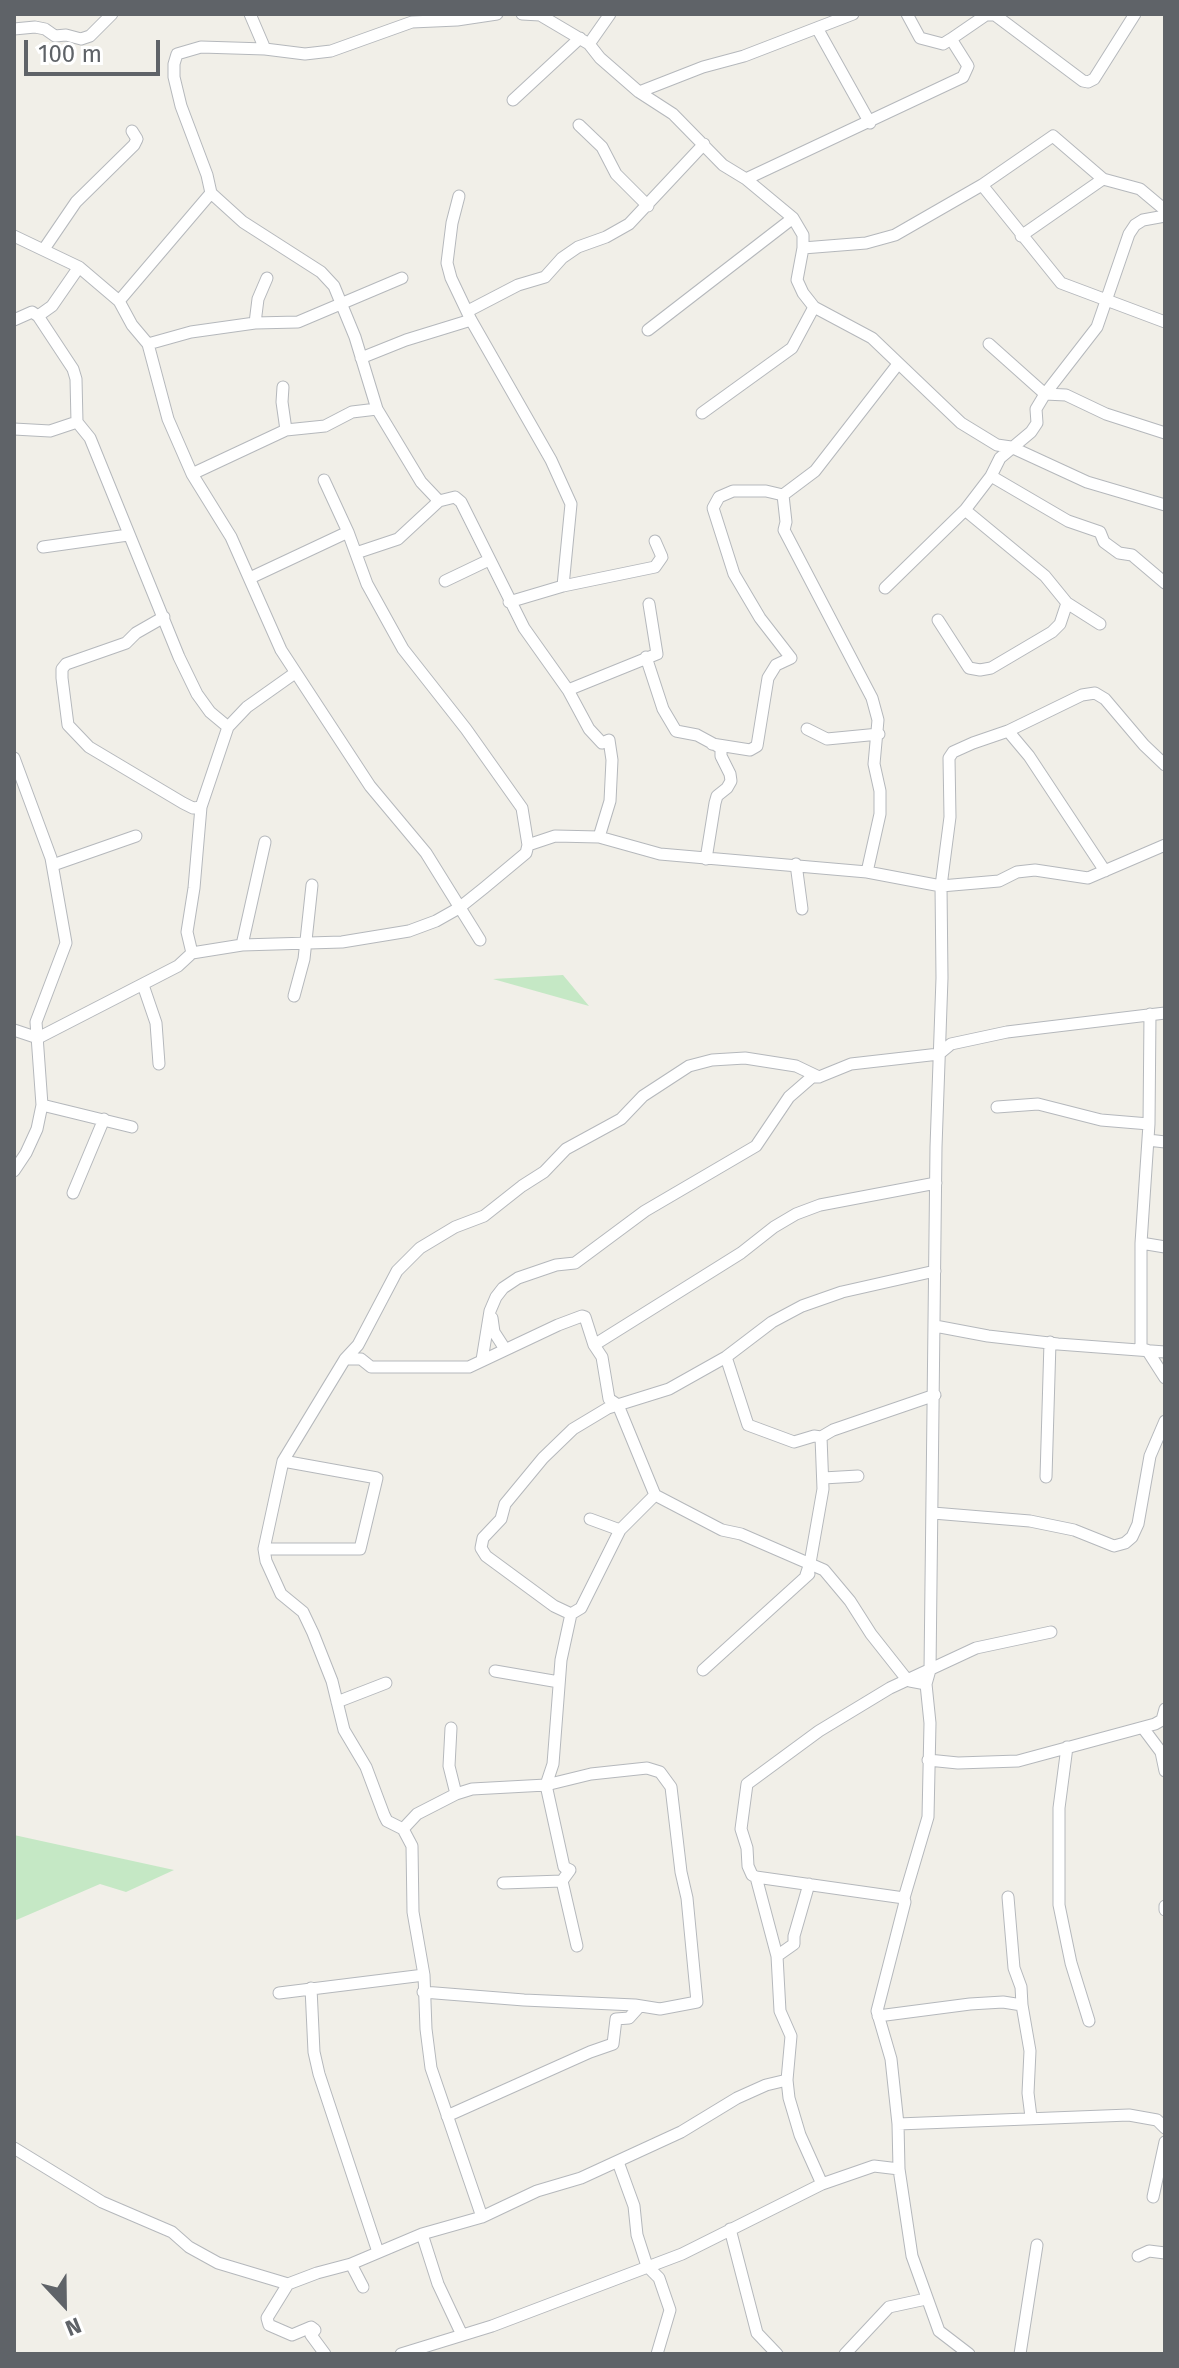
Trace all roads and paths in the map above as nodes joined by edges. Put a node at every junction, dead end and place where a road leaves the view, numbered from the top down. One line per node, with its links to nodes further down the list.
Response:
1 (112, 14): 10 (street)
2 (250, 14): 13 (street)
3 (497, 14): 13 (street)
4 (522, 14): 12 (street)
5 (610, 14): 12 (street)
6 (853, 14): 9 (street)
7 (907, 14): 11 (street)
8 (1135, 14): 11 (street)
9 (817, 28): 14 (street); 16 (street)
10 (14, 29)
11 (951, 39): 16 (street)
12 (584, 41): 14 (street); 15 (street)
13 (265, 49): 23 (street)
14 (639, 92): 19 (street)
15 (513, 100)
16 (870, 123): 20 (street)
17 (579, 125): 25 (street)
18 (132, 131): 31 (street)
19 (704, 144): 20 (street); 25 (street)
20 (746, 179): 27 (street)
21 (1103, 179): 22 (street); 26 (street); 29 (street)
22 (982, 185): 29 (street); 30 (street)
23 (211, 193): 36 (street); 37 (street)
24 (459, 196): 39 (street)
25 (648, 206): 39 (street)
26 (1165, 213): 35 (street)
27 (793, 218): 30 (street); 44 (street)
28 (14, 236): 31 (street)
29 (1021, 236): 35 (street)
30 (803, 248): 38 (street)
31 (44, 249): 32 (street)
32 (79, 267): 36 (street); 40 (street)
33 (267, 278): 43 (street)
34 (402, 278): 37 (street)
35 (1105, 299): 42 (street); 50 (street)
36 (119, 301): 45 (street)
37 (342, 303): 43 (street); 47 (street)
38 (814, 307): 48 (street); 52 (street)
39 (470, 315): 47 (street); 74 (street)
40 (38, 316): 41 (street); 53 (street)
41 (14, 320)
42 (1165, 322)
43 (255, 323): 45 (street)
44 (648, 330)
45 (148, 344): 58 (street)
46 (989, 344): 50 (street)
47 (361, 358): 51 (street)
48 (898, 364): 57 (street); 61 (street)
49 (283, 387): 55 (street)
50 (1045, 394): 56 (street); 57 (street)
51 (377, 409): 55 (street); 62 (street)
52 (702, 413)
53 (77, 422): 54 (street); 66 (street)
54 (14, 429)
55 (286, 430): 58 (street)
56 (1165, 433)
57 (1011, 447): 59 (street); 63 (street)
58 (192, 474): 71 (street)
59 (991, 476): 64 (street); 73 (street)
60 (324, 480): 65 (street)
61 (783, 495): 88 (street); 89 (street)
62 (439, 501): 69 (street); 70 (street)
63 (1165, 505)
64 (965, 510): 75 (street); 77 (street)
65 (348, 532): 69 (street); 71 (street)
66 (128, 535): 68 (street); 79 (street)
67 (655, 541): 74 (street)
68 (43, 547)
69 (356, 553): 96 (street)
70 (489, 560): 72 (street); 76 (street)
71 (250, 578): 83 (street)
72 (445, 581)
73 (1165, 583)
74 (563, 586): 76 (street)
75 (885, 588)
76 (509, 602): 84 (street)
77 (1067, 603): 80 (street); 81 (street)
78 (649, 604): 82 (street)
79 (164, 617): 85 (street); 92 (street)
80 (938, 620)
81 (1100, 624)
82 (646, 657): 84 (street); 89 (street)
83 (295, 673): 85 (street); 105 (street)
84 (568, 690): 94 (street)
85 (228, 727): 92 (street)
86 (807, 729): 88 (street)
87 (1008, 731): 91 (street); 101 (street); 104 (street)
88 (879, 734): 102 (street)
89 (712, 744): 98 (street)
90 (14, 758): 100 (street)
91 (1165, 765)
92 (201, 807): 110 (street)
93 (136, 836): 100 (street)
94 (599, 837): 96 (street); 98 (street)
95 (265, 842): 109 (street)
96 (528, 845): 105 (street)
97 (1165, 845): 101 (street)
98 (706, 859): 99 (street)
99 (796, 864): 102 (street); 106 (street)
100 (53, 865): 116 (street)
101 (1105, 871): 104 (street)
102 (867, 872): 104 (street)
103 (312, 885): 108 (street)
104 (941, 886): 117 (street)
105 (459, 908): 107 (street); 108 (street)
106 (802, 909)
107 (480, 940)
108 (305, 943): 109 (street); 112 (street)
109 (242, 945): 110 (street)
110 (192, 953): 111 (street)
111 (143, 985): 116 (street); 118 (street)
112 (294, 996)
113 (1165, 1013): 114 (street)
114 (1150, 1014): 117 (street); 123 (street)
115 (14, 1030): 116 (street)
116 (38, 1038): 120 (street)
117 (939, 1054): 119 (street); 128 (street)
118 (159, 1064)
119 (819, 1077): 133 (street); 141 (street)
120 (42, 1105): 122 (street); 127 (street)
121 (997, 1107): 123 (street)
122 (104, 1119): 124 (street); 129 (street)
123 (1149, 1124): 125 (street)
124 (132, 1127)
125 (1148, 1140): 126 (street); 130 (street)
126 (1165, 1142)
127 (14, 1171)
128 (936, 1183): 132 (street); 136 (street)
129 (73, 1193)
130 (1141, 1243): 131 (street); 138 (street)
131 (1165, 1247)
132 (935, 1271): 134 (street); 140 (street)
133 (491, 1310): 137 (street); 142 (street)
134 (935, 1326): 135 (street); 144 (street)
135 (1050, 1342): 138 (street); 150 (street)
136 (594, 1345): 137 (street); 145 (street)
137 (505, 1349): 142 (street)
138 (1144, 1350): 139 (street); 143 (street)
139 (1165, 1352)
140 (726, 1357): 145 (street); 147 (street)
141 (345, 1359): 142 (street); 148 (street)
142 (482, 1360)
143 (1165, 1378)
144 (935, 1395): 147 (street); 153 (street)
145 (618, 1405): 152 (street); 158 (street)
146 (1165, 1421): 153 (street)
147 (821, 1437): 151 (street)
148 (283, 1461): 156 (street); 156 (street)
149 (858, 1476): 151 (street)
150 (1046, 1477)
151 (823, 1478): 157 (street)
152 (655, 1495): 155 (street); 157 (street)
153 (933, 1513): 161 (street)
154 (590, 1519): 155 (street)
155 (620, 1530): 158 (street)
156 (264, 1549): 167 (street)
157 (808, 1569): 160 (street); 163 (street)
158 (571, 1614): 164 (street)
159 (1051, 1632): 161 (street)
160 (703, 1670)
161 (930, 1670): 163 (street); 166 (street)
162 (495, 1671): 164 (street)
163 (910, 1681): 166 (street); 177 (street)
164 (559, 1682): 174 (street)
165 (386, 1683): 167 (street)
166 (926, 1684): 172 (street)
167 (337, 1702): 176 (street)
168 (1165, 1709): 170 (street)
169 (451, 1728): 175 (street)
170 (1149, 1730): 171 (street); 173 (street)
171 (1067, 1747): 172 (street); 192 (street)
172 (928, 1760): 182 (street)
173 (1165, 1771)
174 (546, 1785): 175 (street); 178 (street); 190 (street)
175 (456, 1794): 176 (street)
176 (403, 1829): 185 (street)
177 (756, 1877): 180 (street); 184 (street)
178 (562, 1881): 179 (street); 183 (street)
179 (503, 1883)
180 (809, 1884): 182 (street); 184 (street)
181 (1008, 1897): 189 (street)
182 (904, 1898): 191 (street)
183 (577, 1946)
184 (777, 1956): 193 (street)
185 (424, 1975): 186 (street); 187 (street)
186 (311, 1988): 188 (street); 208 (street)
187 (423, 1992): 190 (street); 194 (street)
188 (279, 1993)
189 (1022, 2005): 191 (street); 195 (street)
190 (638, 2008): 194 (street)
191 (878, 2016): 196 (street)
192 (1089, 2021)
193 (787, 2080): 200 (street); 202 (street)
194 (447, 2116): 204 (street)
195 (1031, 2117): 196 (street); 197 (street)
196 (898, 2124): 201 (street)
197 (1165, 2128)
198 (1165, 2142): 203 (street)
199 (14, 2148): 213 (street)
200 (618, 2162): 204 (street); 212 (street)
201 (899, 2169): 202 (street); 215 (street)
202 (822, 2184): 205 (street)
203 (1153, 2197)
204 (482, 2217): 206 (street)
205 (730, 2229): 212 (street); 221 (street)
206 (422, 2234): 208 (street); 216 (street)
207 (1037, 2245): 223 (street)
208 (378, 2252): 211 (street)
209 (1165, 2253): 210 (street)
210 (1138, 2256)
211 (351, 2264): 213 (street); 214 (street)
212 (647, 2266): 216 (street); 220 (street)
213 (288, 2284): 218 (street)
214 (363, 2287)
215 (926, 2299): 217 (street); 222 (street)
216 (462, 2335): 219 (street)
217 (962, 2352)
218 (325, 2354)
219 (401, 2354)
220 (657, 2354)
221 (777, 2354)
222 (845, 2354)
223 (1020, 2354)

